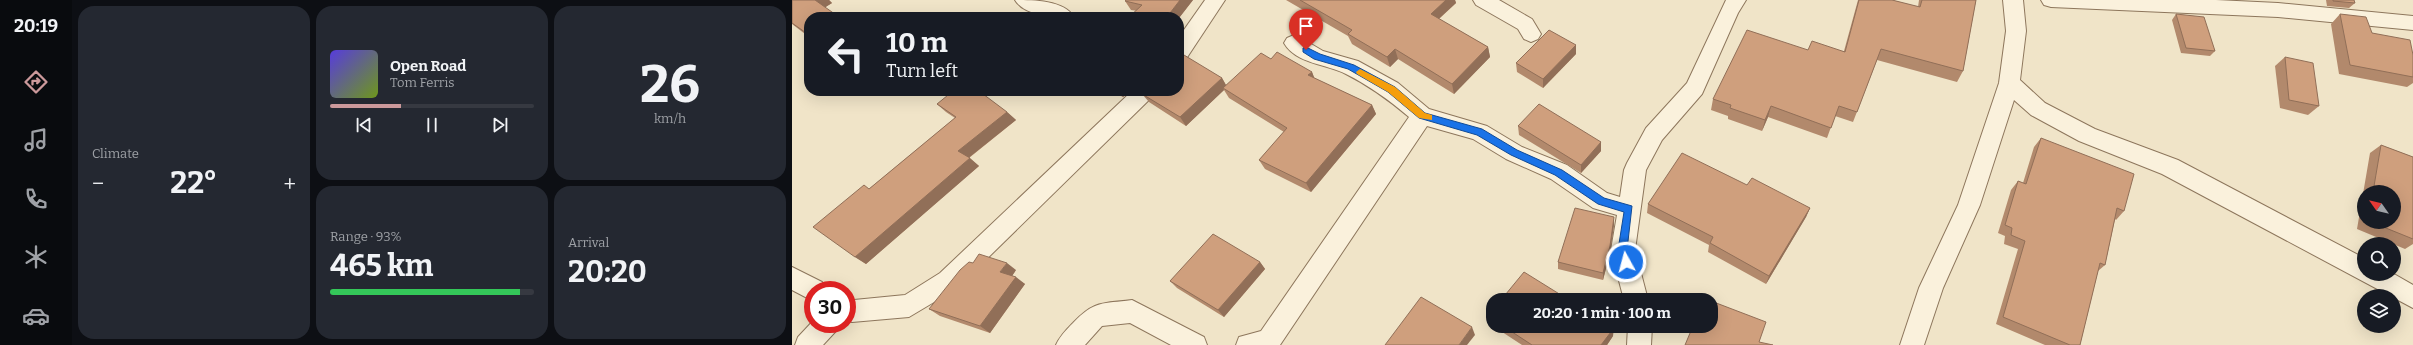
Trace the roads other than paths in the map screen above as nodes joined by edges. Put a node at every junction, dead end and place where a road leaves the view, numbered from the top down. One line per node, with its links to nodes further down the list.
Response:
1 (1025, 0): 7 (street)
2 (1215, 0): 10 (street)
3 (1483, 0): 9 (street)
4 (1736, 0): 15 (street)
5 (2013, 0): 12 (street)
6 (2051, 0): 8 (street)
7 (1053, 12)
8 (2413, 23)
9 (1531, 34)
10 (1184, 43)
11 (1294, 43): 14 (street)
12 (2009, 83): 16 (street); 30 (street)
13 (1139, 96): 22 (street)
14 (1422, 116): 15 (street); 28 (street)
15 (1629, 209): 20 (street)
16 (2357, 266)
17 (792, 278): 19 (street)
18 (2385, 281): 21 (street)
19 (804, 285)
20 (1634, 293)
21 (2413, 296)
22 (856, 311)
23 (818, 333): 25 (street)
24 (1640, 333): 29 (street)
25 (807, 345)
26 (1068, 345): 27 (street)
27 (1195, 345)
28 (1248, 345)
29 (1639, 345)
30 (1912, 345)

